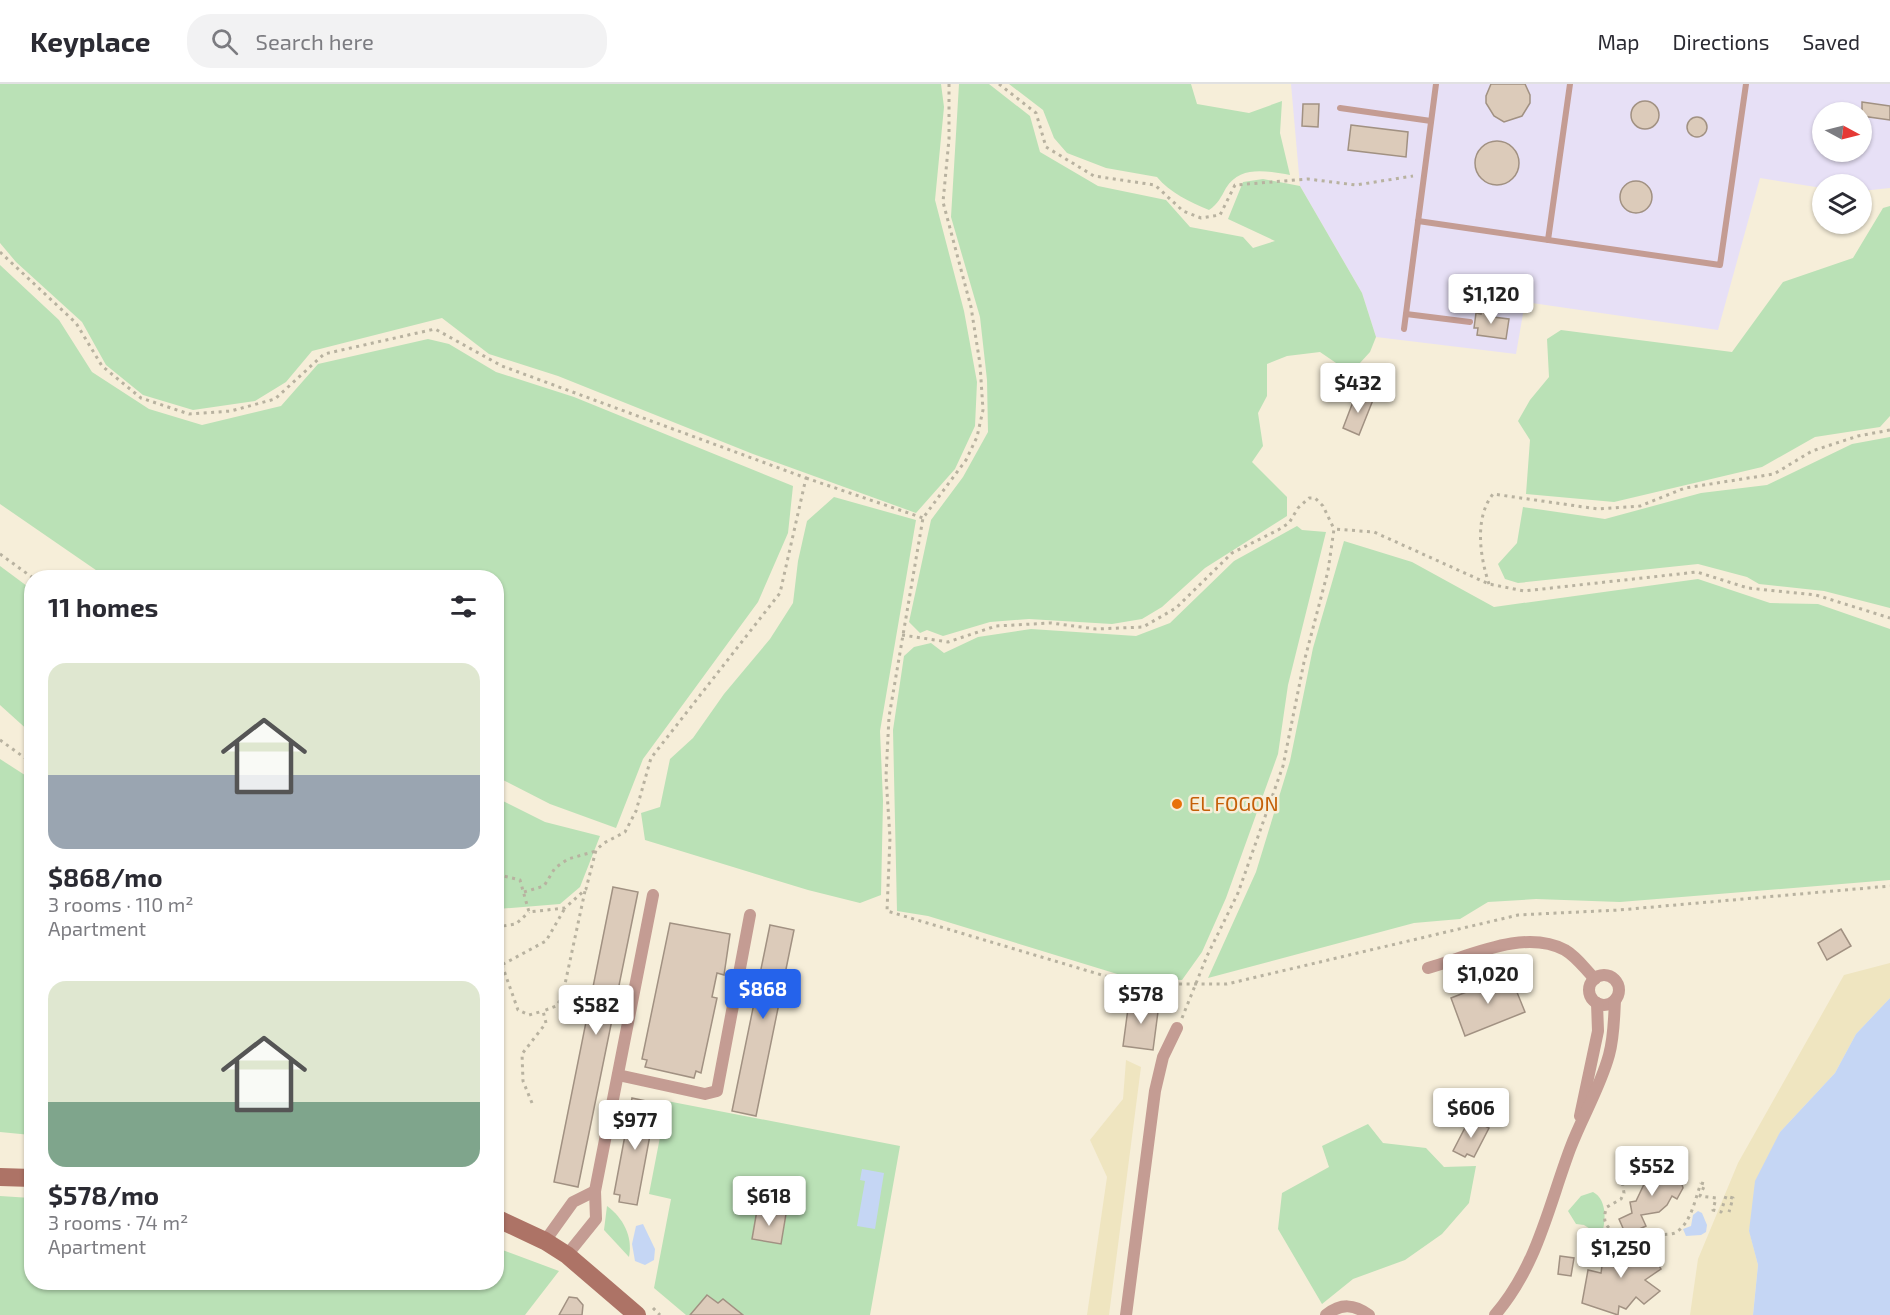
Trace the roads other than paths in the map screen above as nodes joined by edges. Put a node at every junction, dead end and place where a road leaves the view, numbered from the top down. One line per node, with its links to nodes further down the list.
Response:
1 (1436, 84): 5 (lane)
2 (1570, 84): 7 (lane)
3 (1746, 84): 7 (lane)
4 (1340, 108): 5 (lane)
5 (1431, 121): 6 (lane)
6 (1418, 222): 7 (lane); 8 (lane)
7 (1548, 240)
8 (1406, 314): 9 (lane); 10 (lane)
9 (1470, 322)
10 (1404, 329)
11 (653, 895): 20 (street)
12 (750, 915): 20 (street)
13 (1428, 968): 14 (street)
14 (1595, 979): 15 (street); 16 (street)
15 (1615, 1000): 16 (street); 19 (street)
16 (1597, 1003): 18 (street)
17 (1177, 1028): 29 (street)
18 (1596, 1039): 19 (street); 21 (street)
19 (1611, 1042): 21 (street)
20 (618, 1075): 24 (street)
21 (1577, 1132): 32 (street)
22 (0, 1177): 23 (main road)
23 (24, 1178)
24 (595, 1191): 26 (street); 27 (street)
25 (504, 1222): 26 (main road)
26 (545, 1241): 27 (main road)
27 (567, 1255): 28 (main road)
28 (637, 1315)
29 (1126, 1315)
30 (1326, 1315): 31 (street)
31 (1369, 1315)
32 (1495, 1315)

